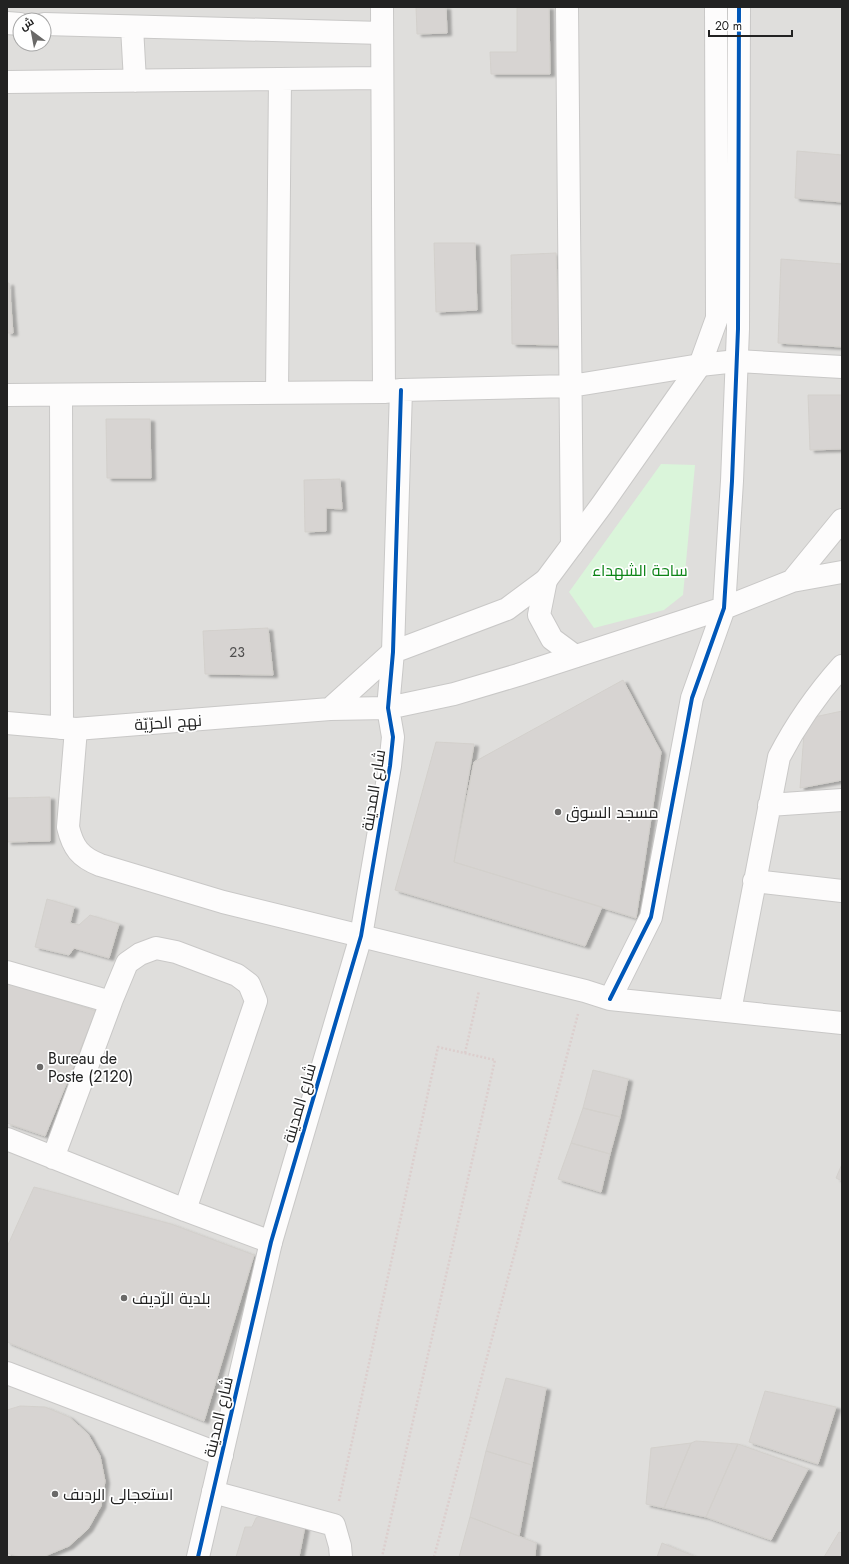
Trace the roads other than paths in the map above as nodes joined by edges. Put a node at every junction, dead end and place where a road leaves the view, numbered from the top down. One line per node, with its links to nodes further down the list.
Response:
1 (382, 7): 7 (street, شارع المدينة)
2 (567, 7): 15 (street)
3 (716, 7): 13 (street)
4 (739, 7): 12 (street)
5 (52, 24): 6 (street)
6 (132, 27): 7 (street); 10 (street)
7 (382, 33): 8 (street, شارع المدينة)
8 (382, 78): 9 (street); 16 (street, شارع المدينة)
9 (280, 79): 10 (street); 17 (street)
10 (135, 81): 11 (street)
11 (7, 82)
12 (737, 361): 13 (street); 14 (street); 25 (street)
13 (700, 365): 15 (street); 21 (street)
14 (842, 367)
15 (571, 386): 16 (street); 21 (street)
16 (392, 391): 17 (street); 26 (street, شارع المدينة)
17 (277, 393): 18 (street)
18 (61, 394): 19 (street); 32 (street)
19 (7, 395)
20 (842, 520): 24 (street)
21 (572, 545): 23 (street)
22 (842, 572): 24 (street, نهج الحرّيّة)
23 (546, 580): 26 (street); 27 (street)
24 (792, 581): 25 (street, نهج الحرّيّة)
25 (724, 608): 27 (street, نهج الحرّيّة); 39 (street)
26 (393, 652): 29 (street, شارع المدينة); 30 (street)
27 (575, 656): 29 (street, نهج الحرّيّة)
28 (842, 666): 34 (street)
29 (388, 708): 30 (street, نهج الحرّيّة); 37 (street, شارع المدينة)
30 (330, 709): 32 (street, نهج الحرّيّة)
31 (7, 723): 32 (street, نهج الحرّيّة)
32 (69, 728): 37 (street)
33 (842, 800): 34 (street)
34 (769, 805): 35 (street)
35 (754, 880): 36 (street); 41 (street)
36 (842, 891)
37 (361, 936): 39 (street); 46 (street, شارع المدينة)
38 (7, 972): 40 (street)
39 (616, 1000): 41 (street)
40 (110, 1004): 44 (street); 45 (street)
41 (720, 1010): 42 (street)
42 (842, 1023)
43 (7, 1139): 44 (street)
44 (53, 1158): 45 (street)
45 (185, 1210): 46 (street)
46 (271, 1242): 48 (street, شارع المدينة)
47 (7, 1373): 48 (street)
48 (222, 1455): 49 (street, شارع المدينة)
49 (213, 1492): 50 (street, شارع المدينة); 51 (street)
50 (198, 1557)
51 (341, 1557)

